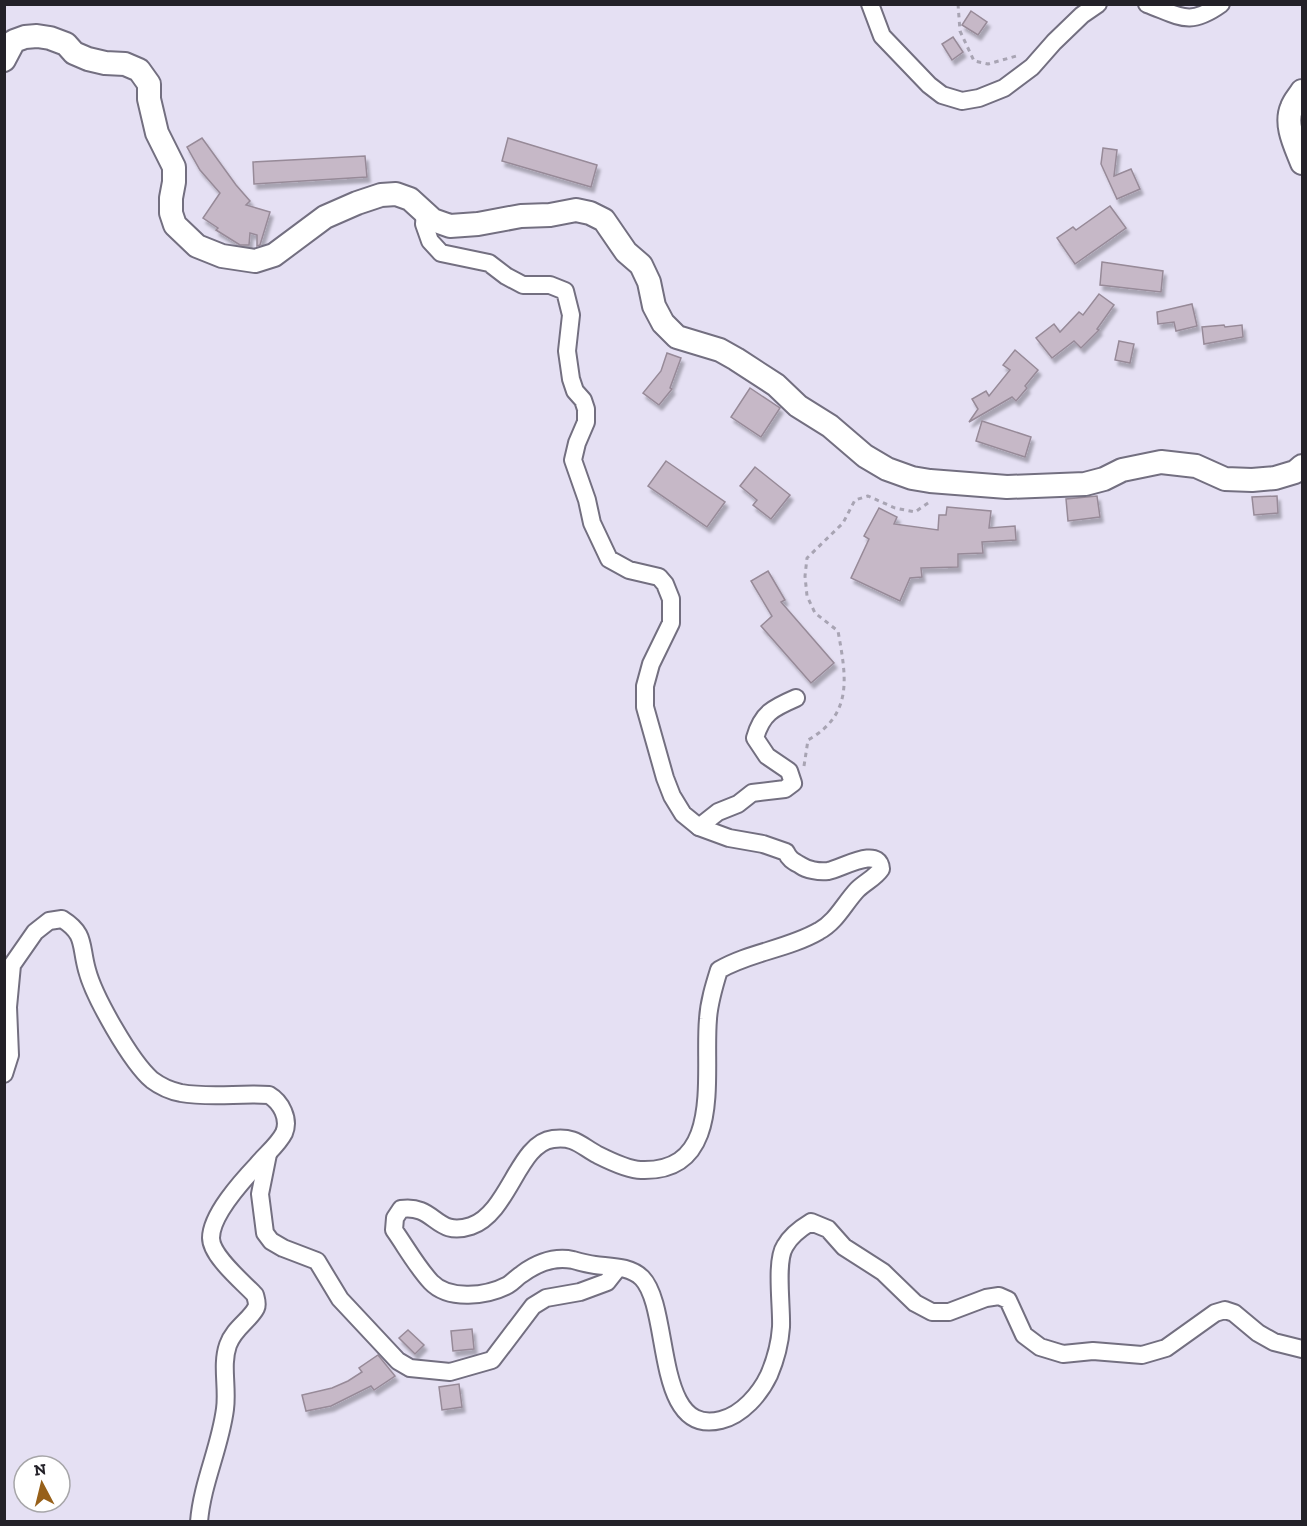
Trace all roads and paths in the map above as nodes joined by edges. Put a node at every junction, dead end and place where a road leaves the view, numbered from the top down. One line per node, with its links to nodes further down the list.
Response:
1 (870, 4): 6 (street)
2 (958, 4): 6 (path)
3 (1098, 4): 6 (street)
4 (1147, 4): 5 (street)
5 (1221, 4)
6 (1043, 54)
7 (4, 60): 10 (street)
8 (1302, 91): 9 (street)
9 (1302, 163)
10 (425, 211): 12 (street); 15 (street)
11 (1302, 466): 12 (street)
12 (945, 482): 14 (path)
13 (796, 698): 14 (street)
14 (793, 783): 15 (street)
15 (699, 827): 18 (street)
16 (4, 1074): 17 (street)
17 (268, 1154): 18 (street); 20 (street)
18 (618, 1268): 19 (street)
19 (1302, 1349)
20 (199, 1521)

